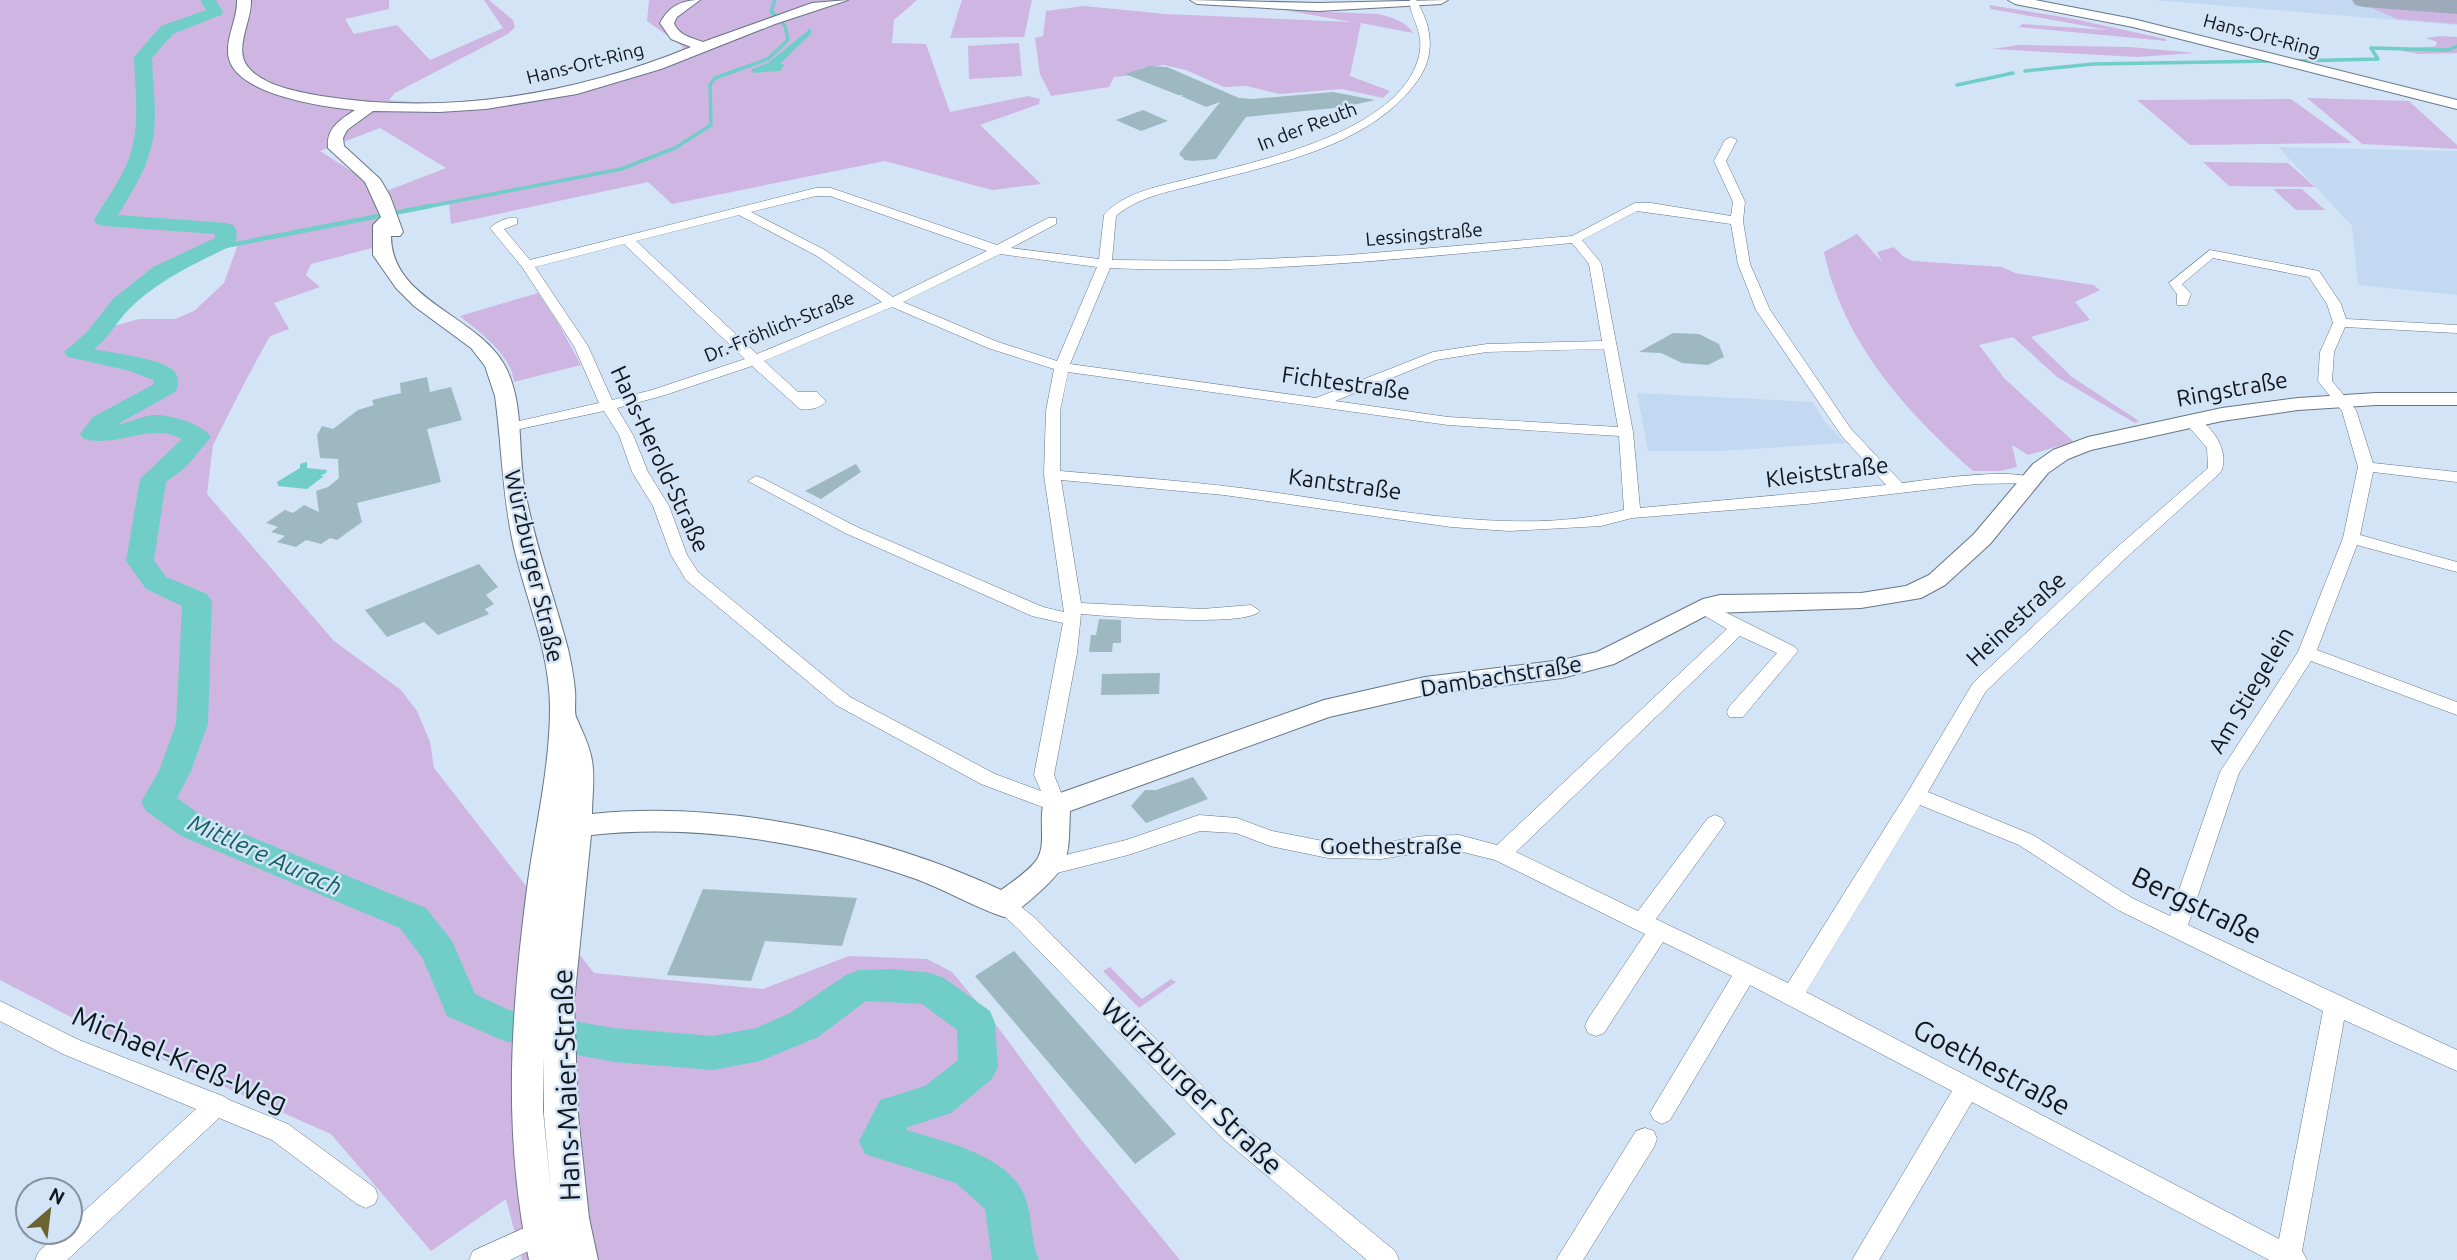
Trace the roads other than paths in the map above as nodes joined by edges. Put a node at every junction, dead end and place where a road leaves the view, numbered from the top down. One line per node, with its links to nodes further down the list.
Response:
1 (244, 0): 10 (street, Hans-Ort-Ring)
2 (693, 0): 8 (street)
3 (841, 0): 8 (street, Hans-Ort-Ring)
4 (1197, 0): 7 (street)
5 (1441, 0): 7 (street)
6 (2015, 0): 9 (street, Hans-Ort-Ring)
7 (1413, 2): 19 (street, In der Reuth)
8 (702, 46): 10 (street, Hans-Ort-Ring)
9 (2457, 105)
10 (369, 107): 34 (street, Würzburger Straße)
11 (1731, 140): 15 (street)
12 (740, 211): 17 (street); 18 (street, Lessingstraße); 21 (street, Fichtestraße)
13 (513, 221): 20 (street, Hans-Herold-Straße)
14 (1052, 221): 18 (street, Dr.-Fröhlich-Straße)
15 (1737, 221): 16 (street, Lessingstraße); 41 (street)
16 (1575, 239): 19 (street, Lessingstraße); 25 (street)
17 (627, 240): 20 (street); 26 (street)
18 (998, 250): 19 (street, Lessingstraße); 21 (street, Dr.-Fröhlich-Straße)
19 (1105, 264): 27 (street)
20 (527, 265): 32 (street, Hans-Herold-Straße)
21 (891, 302): 26 (street, Dr.-Fröhlich-Straße); 27 (street, Fichtestraße)
22 (2182, 302): 23 (street)
23 (2340, 323): 24 (street); 29 (street, Am Stiegelein)
24 (2457, 329)
25 (1610, 345): 31 (street); 35 (street)
26 (755, 360): 28 (street); 32 (street, Dr.-Fröhlich-Straße)
27 (1062, 367): 31 (street, Fichtestraße); 37 (street)
28 (795, 397)
29 (2340, 398): 30 (street, Ringstraße); 33 (street, Ringstraße); 36 (street, Am Stiegelein)
30 (2457, 399)
31 (1319, 402): 35 (street, Fichtestraße)
32 (607, 404): 34 (street, Dr.-Fröhlich-Straße); 54 (street, Hans-Herold-Straße)
33 (2190, 420): 39 (street, Ringstraße); 53 (street, Heinestraße)
34 (506, 428): 50 (street, Würzburger Straße)
35 (1626, 432): 42 (street)
36 (2366, 467): 38 (street); 43 (street, Am Stiegelein)
37 (1052, 475): 42 (street, Kantstraße); 47 (street)
38 (2457, 477)
39 (2027, 480): 41 (street, Kleiststraße); 45 (street, Dambachstraße)
40 (755, 481): 47 (street)
41 (1897, 487): 42 (street, Kleiststraße)
42 (1632, 513)
43 (2351, 538): 44 (street); 49 (street, Am Stiegelein)
44 (2457, 567)
45 (1703, 607): 48 (street); 54 (street, Dambachstraße)
46 (1251, 611): 47 (street)
47 (1072, 614): 54 (street)
48 (1738, 628): 52 (street); 58 (street)
49 (2307, 653): 51 (street); 62 (street, Am Stiegelein)
50 (563, 707): 56 (street, Würzburger Straße); 57 (street, Würzburger Straße)
51 (2457, 709)
52 (1736, 712)
53 (1916, 794): 62 (street, Bergstraße); 65 (street, Heinestraße)
54 (1056, 805): 59 (street)
55 (1715, 823): 61 (street)
56 (578, 826): 57 (street, Würzburger Straße); 60 (street, Würzburger Straße); 63 (street, Hans-Maier-Straße)
57 (549, 831): 63 (street, Hans-Maier-Straße)
58 (1501, 854): 59 (street, Goethestraße); 61 (street, Goethestraße)
59 (1049, 867): 60 (street)
60 (1004, 905): 80 (street, Würzburger Straße)
61 (1651, 926): 64 (street, Goethestraße); 68 (street)
62 (2176, 929): 66 (street, Bergstraße)
63 (548, 950): 75 (street, Hans-Maier-Straße); 75 (street, Hans-Maier-Straße)
64 (1746, 973): 65 (street, Goethestraße); 72 (street)
65 (1792, 995): 70 (street, Goethestraße)
66 (2335, 1006): 69 (street, Bergstraße); 76 (street)
67 (0, 1010): 71 (street, Michael-Kreß-Weg)
68 (1596, 1026)
69 (2457, 1061)
70 (1967, 1088): 76 (street, Goethestraße); 82 (street)
71 (217, 1104): 74 (street, Michael-Kreß-Weg); 77 (street)
72 (1662, 1113)
73 (1645, 1139): 81 (street)
74 (366, 1196)
75 (553, 1237): 78 (street); 79 (street, Hans-Maier-Straße)
76 (2291, 1259)
77 (48, 1260)
78 (482, 1260)
79 (580, 1260)
80 (1386, 1260)
81 (1569, 1260)
82 (1865, 1260)

